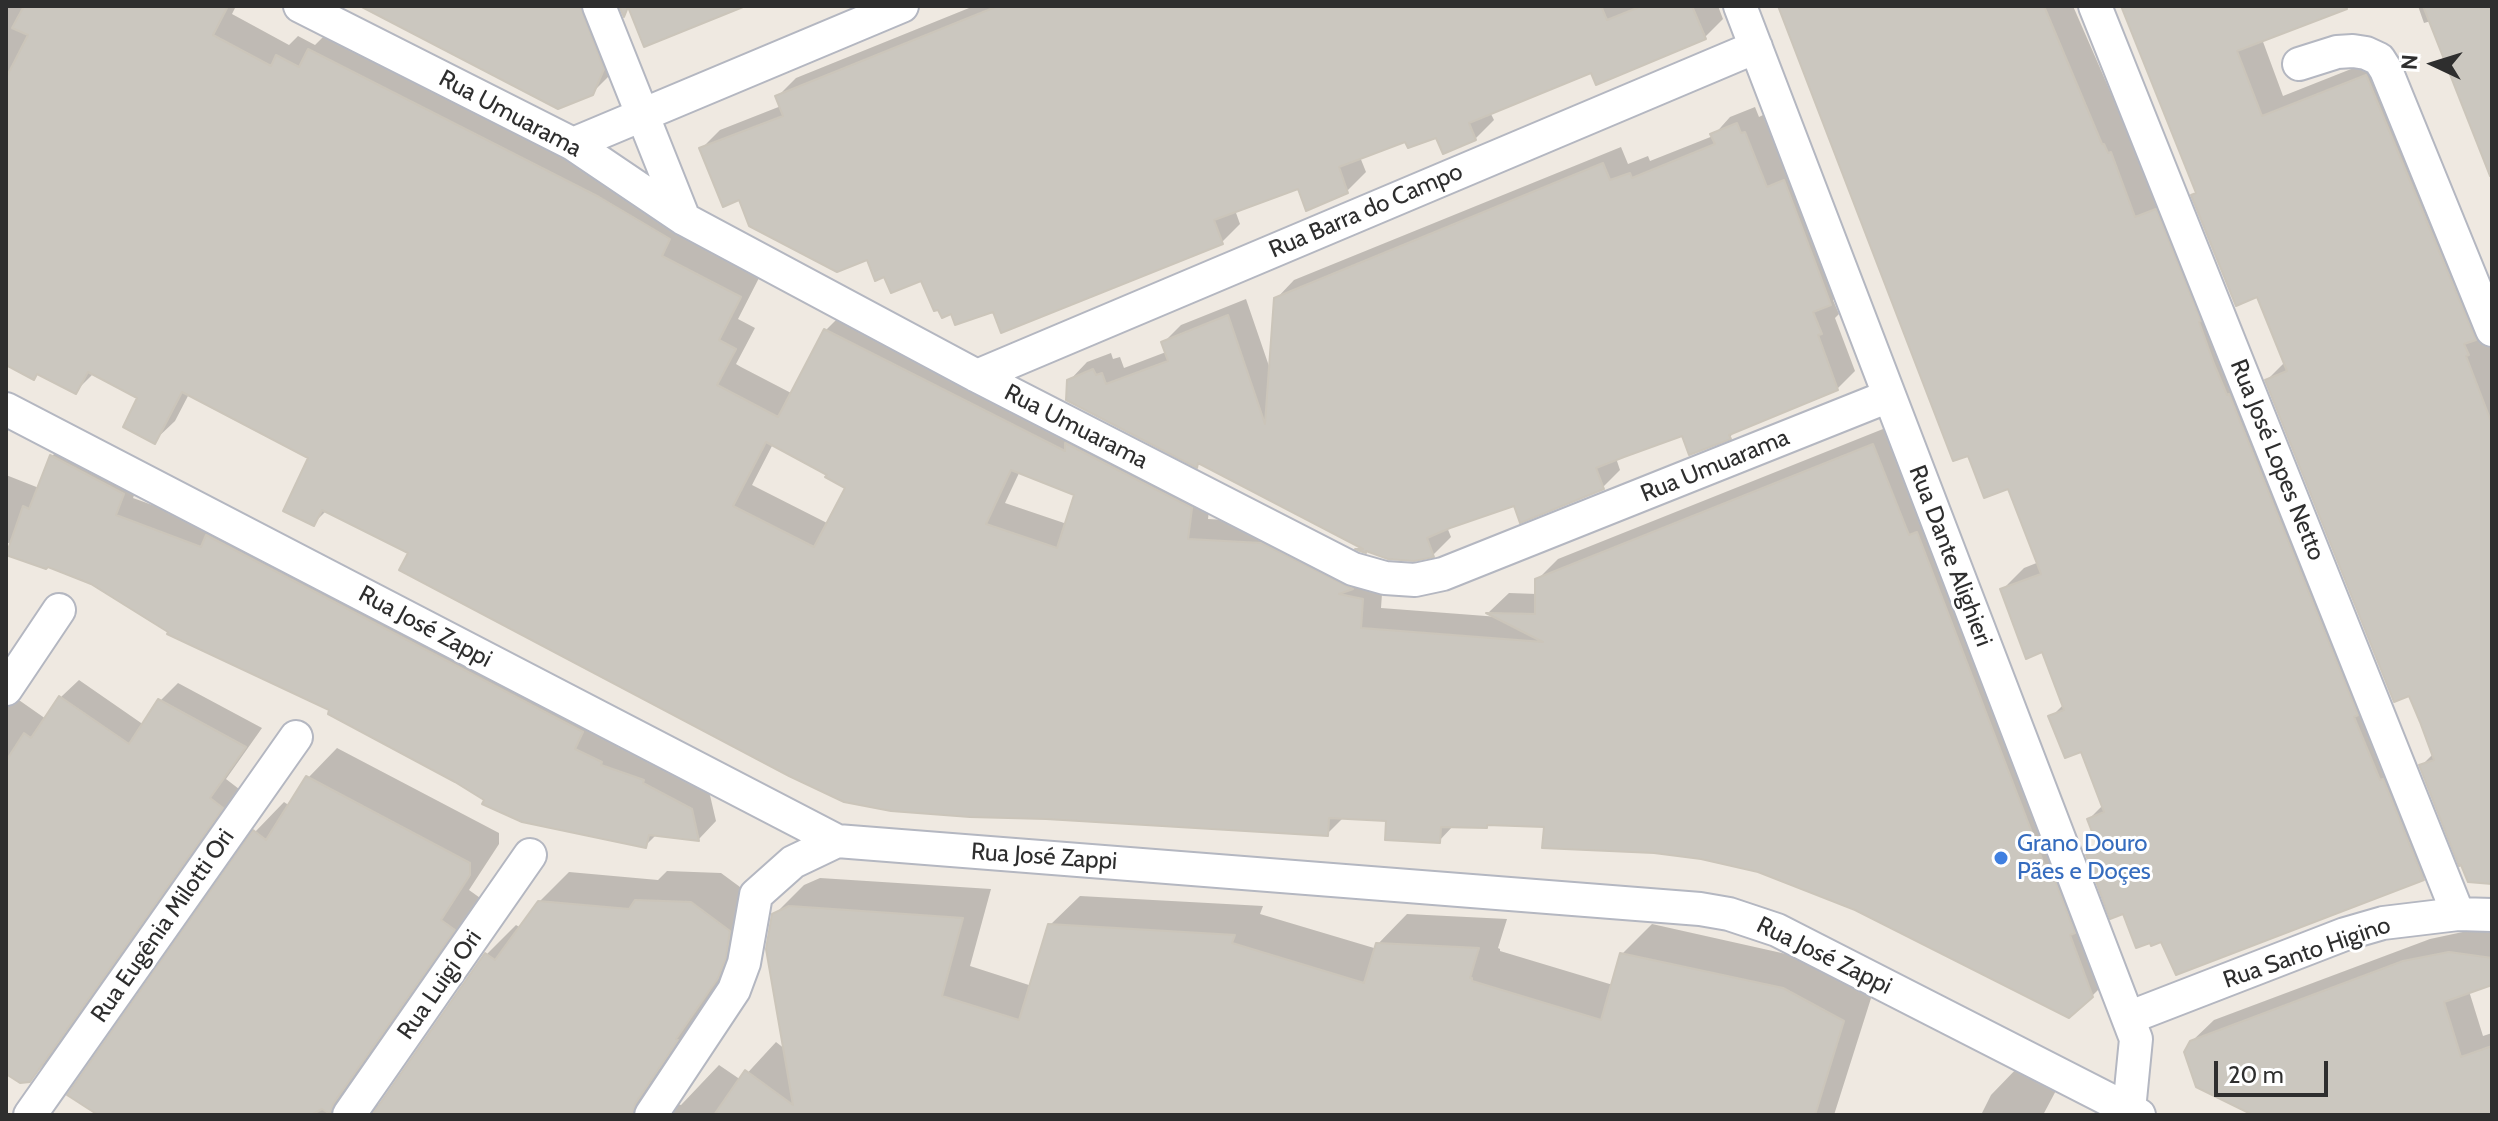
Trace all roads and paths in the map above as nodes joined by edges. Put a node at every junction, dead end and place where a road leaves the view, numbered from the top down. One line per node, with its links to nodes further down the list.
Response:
1 (300, 6): 9 (street, Rua Umuarama)
2 (599, 6): 8 (street)
3 (902, 6): 8 (street)
4 (1740, 6): 6 (street, Rua Dante Alighieri)
5 (2095, 6): 20 (street, Rua José Lopes Netto)
6 (1756, 47): 12 (street, Rua Barra do Campo); 13 (street, Rua Dante Alighieri)
7 (2299, 64): 11 (street)
8 (643, 116): 9 (street); 10 (street)
9 (573, 144): 10 (street, Rua Umuarama)
10 (684, 219): 12 (street, Rua Umuarama)
11 (2492, 330)
12 (977, 376): 13 (street, Rua Umuarama)
13 (1889, 396): 22 (street, Rua Dante Alighieri)
14 (6, 409): 18 (street, Rua José Zappi)
15 (59, 610): 16 (street)
16 (6, 689)
17 (296, 737): 24 (street, Rua Eugênia Milotti Ori)
18 (837, 841): 23 (street, Rua José Zappi); 26 (street)
19 (530, 855): 25 (street, Rua Luigi Ori)
20 (2458, 914): 21 (street, Rua Santo Higino); 22 (street, Rua Santo Higino)
21 (2492, 915)
22 (2128, 1018): 23 (street, Rua Dante Alighieri)
23 (2134, 1112)
24 (30, 1115)
25 (349, 1115)
26 (651, 1115)

